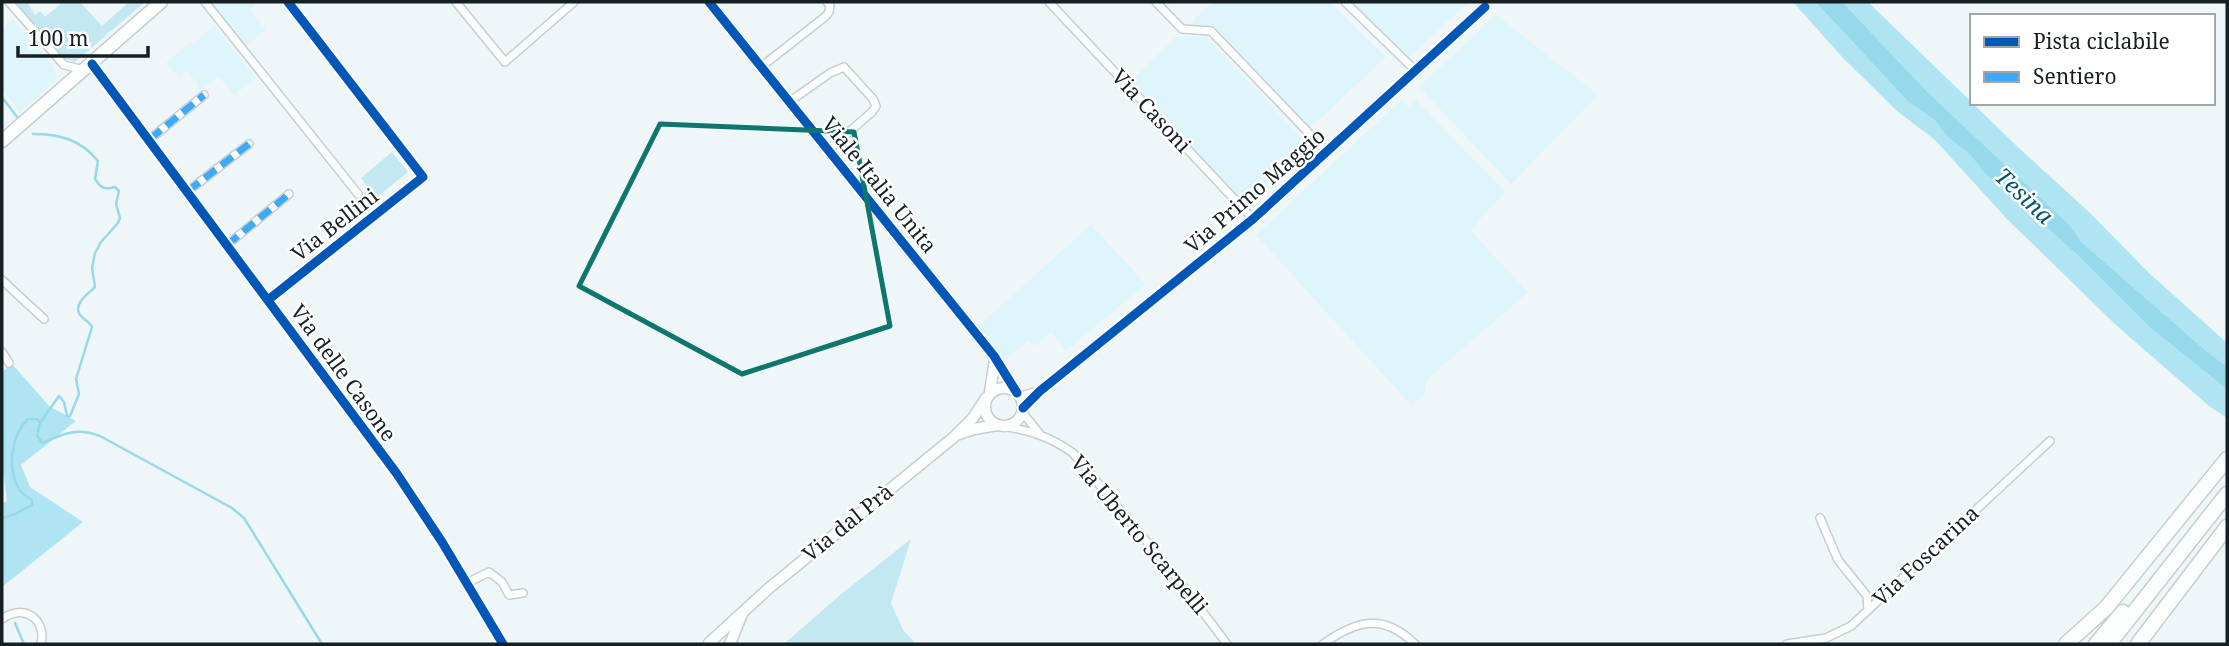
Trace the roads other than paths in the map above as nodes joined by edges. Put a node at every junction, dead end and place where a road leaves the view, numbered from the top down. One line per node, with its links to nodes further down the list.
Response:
1 (9, 2): 13 (street)
2 (161, 2): 15 (main road)
3 (205, 2): 27 (street)
4 (288, 2): 31 (street, Via Bellini)
5 (456, 2): 6 (street)
6 (574, 2)
7 (709, 2): 14 (street, Viale Italia Unita)
8 (827, 2): 14 (street)
9 (1049, 2): 28 (street, Via Casoni)
10 (1156, 2): 24 (street)
11 (1345, 2): 16 (street)
12 (1485, 7): 16 (street, Via Primo Maggio)
13 (64, 65): 15 (street); 17 (street)
14 (761, 66): 19 (street, Viale Italia Unita)
15 (88, 67): 17 (main road); 20 (street, Via delle Casone)
16 (1417, 72): 24 (street, Via Primo Maggio)
17 (65, 87): 21 (main road)
18 (204, 94): 20 (street)
19 (789, 102): 23 (street, Viale Italia Unita); 23 (street)
20 (149, 139): 25 (street, Via delle Casone)
21 (2, 141)
22 (249, 144): 25 (street)
23 (828, 150): 34 (street, Viale Italia Unita)
24 (1327, 152): 28 (street, Via Primo Maggio)
25 (188, 191): 29 (street, Via delle Casone)
26 (289, 194): 29 (street)
27 (358, 194)
28 (1253, 219): 36 (street, Via Primo Maggio)
29 (227, 245): 31 (street, Via delle Casone)
30 (2, 280): 32 (street)
31 (268, 300): 49 (street, Via delle Casone)
32 (44, 319)
33 (2, 352): 35 (street)
34 (995, 356): 37 (street, Viale Italia Unita); 38 (street)
35 (9, 363)
36 (1040, 391): 37 (street, Via Primo Maggio); 39 (street, Via Primo Maggio)
37 (1018, 394): 38 (street); 39 (street)
38 (988, 395): 40 (street); 42 (street, Via dal Prà)
39 (1022, 410): 40 (street); 41 (street, Via Uberto Scarpelli)
40 (1000, 426): 41 (street, Via Uberto Scarpelli); 42 (street, Via dal Prà)
41 (1042, 435): 59 (street, Via Uberto Scarpelli)
42 (954, 437): 51 (street, Via dal Prà)
43 (2050, 441): 52 (street, Via Foscarina)
44 (2227, 459): 63 (highway)
45 (2227, 494): 46 (highway)
46 (2215, 509): 64 (highway); 65 (highway)
47 (1820, 518): 52 (street)
48 (2227, 528): 66 (highway); 67 (highway)
49 (467, 583): 50 (street); 55 (street, Via delle Casone)
50 (523, 593)
51 (743, 610): 56 (street, Via dal Prà); 58 (street, Via dal Prà)
52 (1868, 610): 62 (street, Via Foscarina)
53 (2, 619): 54 (street)
54 (41, 644)
55 (503, 644)
56 (708, 644): 57 (street)
57 (725, 644)
58 (730, 644)
59 (1227, 644)
60 (1324, 644): 61 (street)
61 (1415, 644)
62 (1787, 644)
63 (2066, 644)
64 (2096, 644)
65 (2109, 644)
66 (2138, 644)
67 (2150, 644)

